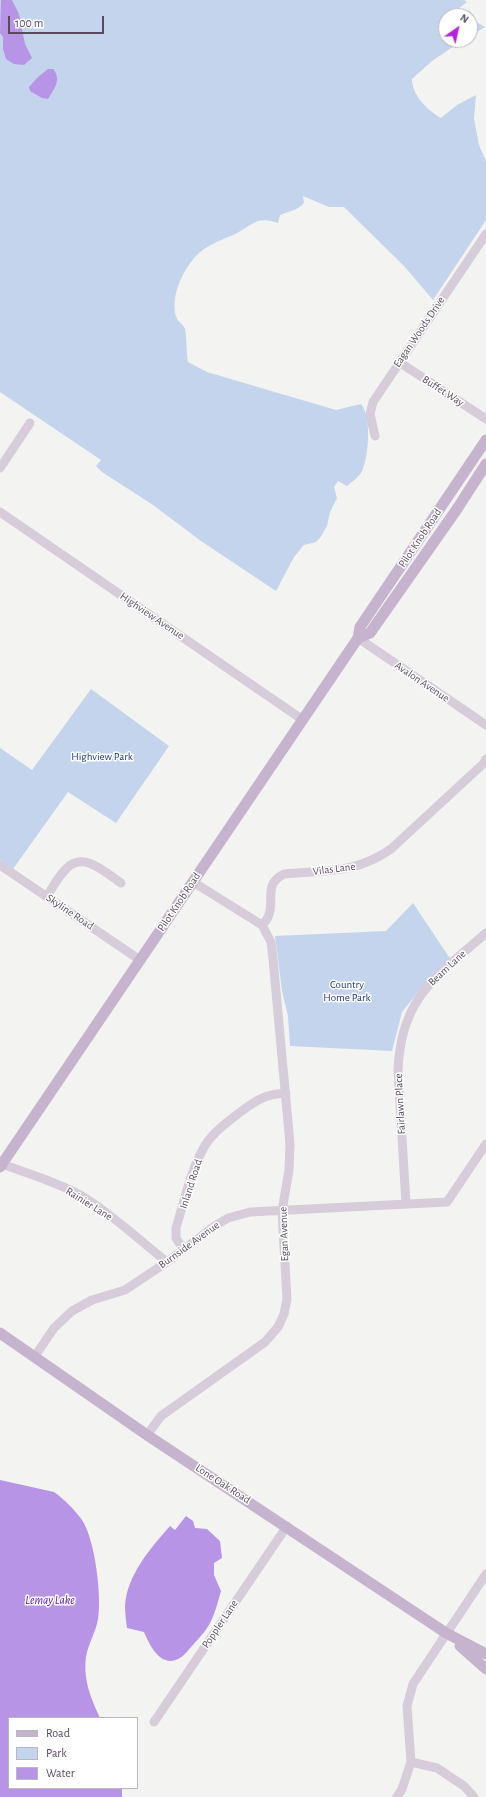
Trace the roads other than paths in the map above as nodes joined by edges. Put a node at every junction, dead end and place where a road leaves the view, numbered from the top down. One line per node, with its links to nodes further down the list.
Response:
1 (486, 234): 2 (street, Eagan Woods Drive)
2 (399, 362): 3 (street, Buffet Way); 5 (street, Eagan Woods Drive)
3 (486, 419)
4 (30, 422): 8 (street)
5 (375, 436)
6 (486, 440): 10 (main road, Pilot Knob Road)
7 (486, 464): 11 (main road, Pilot Knob Road)
8 (0, 468)
9 (0, 512): 13 (street, Highview Avenue)
10 (387, 586): 11 (street); 12 (main road, Pilot Knob Road)
11 (398, 593): 12 (main road, Pilot Knob Road)
12 (358, 638): 13 (main road, Pilot Knob Road); 14 (street, Avalon Avenue)
13 (303, 720): 17 (main road, Pilot Knob Road)
14 (486, 725)
15 (486, 759): 20 (street, Vilas Lane)
16 (0, 864): 19 (street, Skyline Road)
17 (193, 882): 20 (street); 22 (main road, Pilot Knob Road)
18 (121, 883): 19 (street)
19 (47, 896): 22 (street, Skyline Road)
20 (262, 925): 24 (street, Egan Avenue)
21 (486, 933): 23 (street, Beam Lane)
22 (140, 960): 26 (main road, Pilot Knob Road)
23 (413, 1007): 27 (street, Fairlawn Place)
24 (286, 1093): 28 (street, Egan Avenue); 29 (street, Inland Road)
25 (486, 1144): 27 (street, Burnside Avenue)
26 (1, 1165): 30 (street, Rainier Lane)
27 (406, 1204): 28 (street, Burnside Avenue)
28 (282, 1211): 29 (street, Burnside Avenue); 33 (street, Egan Avenue)
29 (183, 1249): 30 (street, Burnside Avenue)
30 (167, 1262): 32 (street, Burnside Avenue)
31 (0, 1333): 32 (main road, Lone Oak Road)
32 (35, 1356): 33 (main road, Lone Oak Road)
33 (147, 1435): 34 (main road, Lone Oak Road)
34 (287, 1526): 36 (main road, Lone Oak Road); 39 (street, Poppler Lane)
35 (486, 1574): 36 (street)
36 (446, 1633): 37 (main road, Lone Oak Road); 38 (main road, Lone Oak Road); 40 (street)
37 (486, 1654)
38 (486, 1668)
39 (154, 1722)
40 (411, 1762): 41 (street); 42 (street)
41 (396, 1797)
42 (474, 1797)

